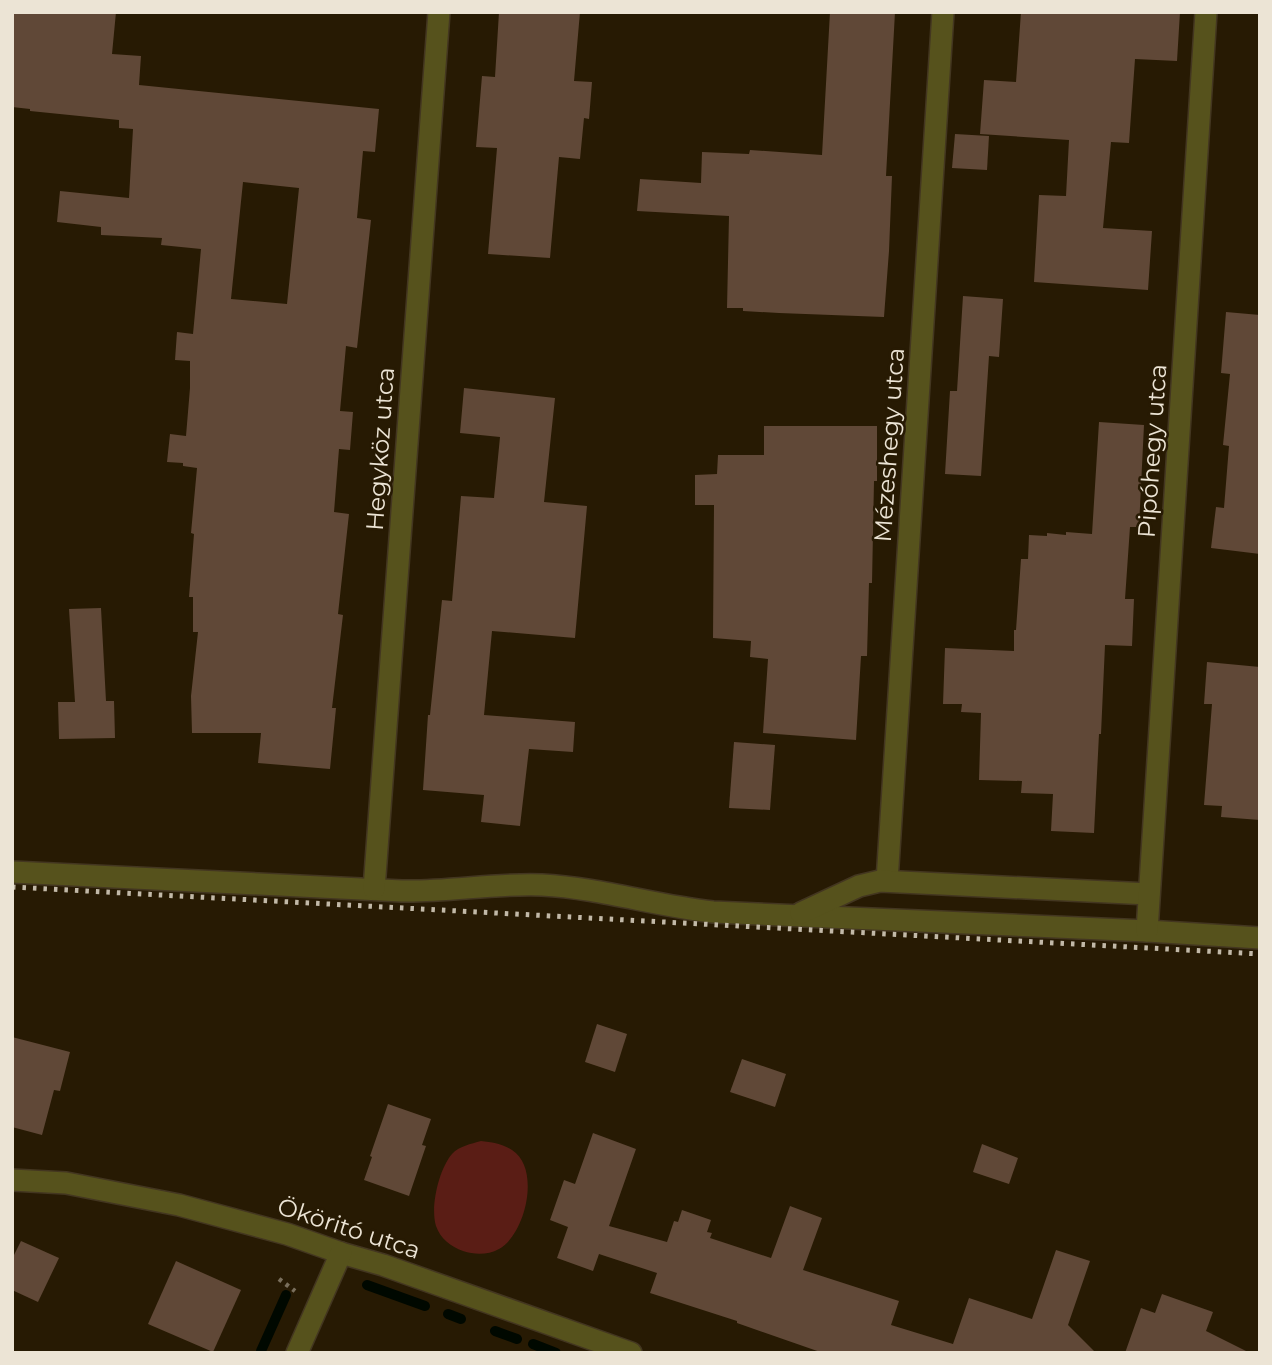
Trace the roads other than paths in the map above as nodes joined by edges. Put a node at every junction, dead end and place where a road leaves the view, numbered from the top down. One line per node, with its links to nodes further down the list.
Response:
1 (439, 12): 6 (street, Hegyköz utca)
2 (943, 12): 5 (street, Mézeshegy utca)
3 (1206, 12): 7 (street, Pipóhegy utca)
4 (12, 872): 6 (street)
5 (887, 881): 7 (street); 8 (street)
6 (374, 889): 8 (street)
7 (1149, 894): 9 (street, Pipóhegy utca)
8 (797, 915): 9 (street)
9 (1147, 931): 10 (street)
10 (1260, 938)
11 (12, 1180): 12 (street, Ököritó utca)
12 (341, 1253): 13 (street); 14 (street, Ököritó utca)
13 (297, 1353)
14 (631, 1353)

